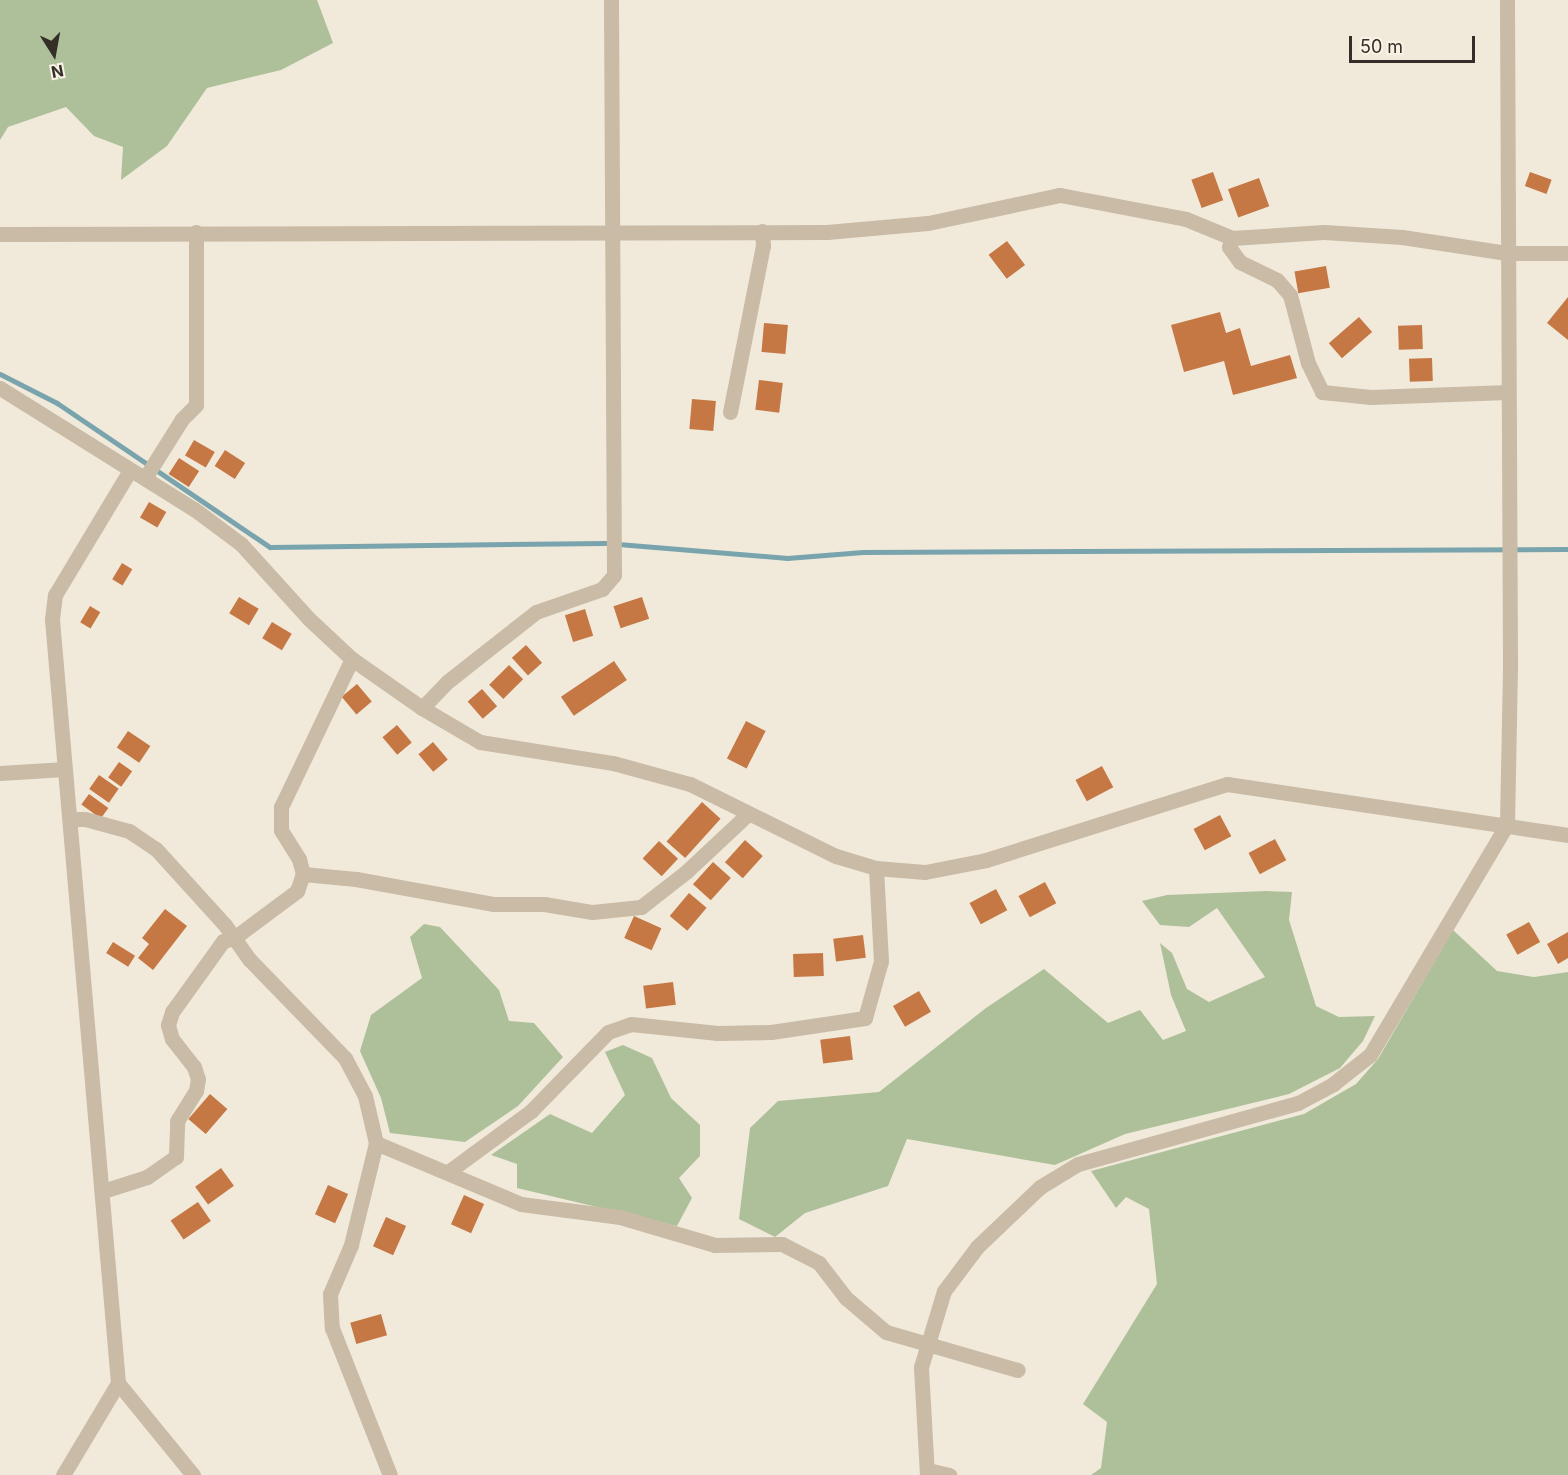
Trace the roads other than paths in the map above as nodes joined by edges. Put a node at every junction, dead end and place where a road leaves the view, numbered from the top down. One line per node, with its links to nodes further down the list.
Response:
1 (611, 0): 3 (street)
2 (1507, 0): 8 (street)
3 (611, 229): 4 (street); 5 (street); 16 (street)
4 (762, 231): 7 (street); 12 (street)
5 (196, 232): 6 (street); 14 (street)
6 (0, 234)
7 (1232, 238): 8 (street); 11 (street)
8 (1507, 253): 9 (street); 11 (street)
9 (1568, 253)
10 (0, 388): 13 (street)
11 (1508, 392): 21 (street)
12 (730, 412)
13 (129, 472): 14 (street); 17 (street)
14 (145, 478): 15 (street)
15 (352, 658): 16 (street); 24 (street)
16 (422, 708): 19 (street)
17 (65, 769): 18 (street); 20 (street)
18 (0, 773)
19 (748, 814): 23 (street); 24 (street)
20 (71, 819): 25 (street); 28 (street)
21 (1507, 824): 22 (street); 23 (street); 29 (street)
22 (1568, 834)
23 (876, 868): 27 (street)
24 (303, 874): 25 (street)
25 (234, 938): 26 (street); 28 (street)
26 (376, 1143): 27 (street); 35 (street)
27 (448, 1172): 29 (street)
28 (103, 1191): 31 (street)
29 (926, 1346): 30 (street); 32 (street)
30 (1018, 1370)
31 (118, 1383): 33 (street); 34 (street)
32 (927, 1472): 36 (street)
33 (63, 1475)
34 (193, 1475)
35 (390, 1475)
36 (949, 1475)

